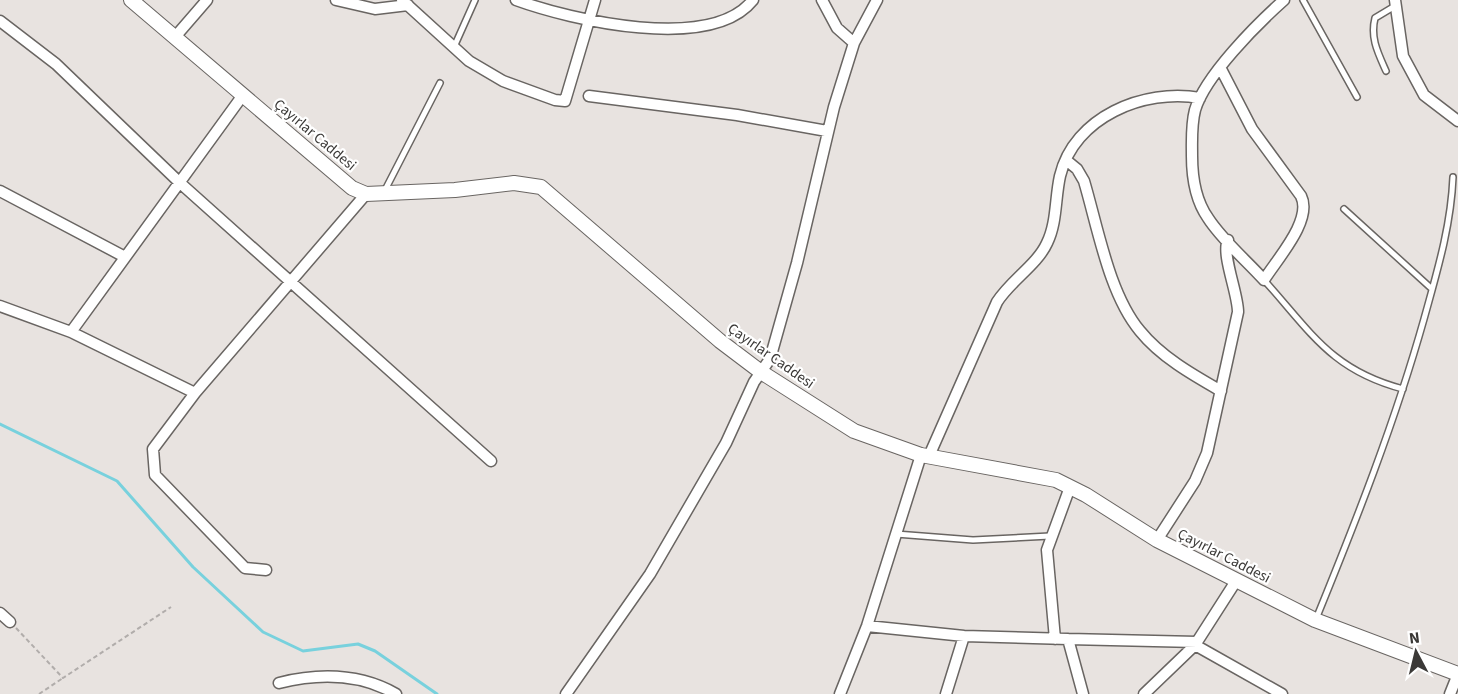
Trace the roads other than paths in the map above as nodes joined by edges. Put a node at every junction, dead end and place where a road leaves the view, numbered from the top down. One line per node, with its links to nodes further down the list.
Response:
1 (131, 0): 16 (street, Çayırlar Caddesi)
2 (207, 0): 16 (street)
3 (336, 0): 12 (street)
4 (475, 0): 18 (lane)
5 (516, 0): 15 (street)
6 (595, 0): 15 (street)
7 (753, 0): 15 (street)
8 (822, 0): 17 (street)
9 (877, 0): 17 (street)
10 (1284, 0): 19 (street)
11 (1303, 0): 24 (lane)
12 (405, 2): 18 (street)
13 (1396, 3): 20 (lane); 26 (street)
14 (0, 21): 30 (street)
15 (589, 21): 18 (street)
16 (175, 37): 22 (street, Çayırlar Caddesi)
17 (854, 43): 27 (street)
18 (454, 47)
19 (1221, 69): 25 (street); 37 (street)
20 (1386, 71)
21 (440, 83): 33 (lane)
22 (243, 95): 30 (street); 32 (street, Çayırlar Caddesi)
23 (588, 96): 27 (street)
24 (1357, 97)
25 (1200, 98): 28 (street); 35 (street)
26 (1458, 121)
27 (827, 131): 42 (street)
28 (1066, 160): 44 (street); 46 (street)
29 (1453, 177): 39 (lane)
30 (179, 182): 36 (street); 38 (street)
31 (0, 191): 36 (street)
32 (366, 194): 33 (street, Çayırlar Caddesi); 38 (street)
33 (383, 194): 42 (street, Çayırlar Caddesi)
34 (1344, 209): 39 (lane)
35 (1228, 240): 37 (street); 44 (street)
36 (125, 257): 41 (street)
37 (1264, 280): 43 (lane)
38 (291, 281): 45 (street); 47 (street)
39 (1432, 289): 43 (lane)
40 (0, 306): 41 (street)
41 (71, 332): 45 (street)
42 (761, 372): 46 (street, Çayırlar Caddesi); 65 (street)
43 (1403, 389): 55 (lane)
44 (1221, 391): 51 (street)
45 (195, 393): 52 (street)
46 (925, 455): 48 (street, Çayırlar Caddesi); 49 (street)
47 (491, 461)
48 (1070, 487): 50 (street); 51 (street, Çayırlar Caddesi)
49 (895, 534): 50 (lane); 57 (street)
50 (1050, 536): 59 (street)
51 (1157, 540): 53 (street, Çayırlar Caddesi)
52 (266, 570)
53 (1236, 581): 55 (street, Çayırlar Caddesi); 61 (street)
54 (0, 613): 56 (street)
55 (1315, 621): 62 (street, Çayırlar Caddesi)
56 (10, 622)
57 (867, 626): 58 (street); 66 (street)
58 (964, 636): 59 (street); 67 (street)
59 (1055, 639): 60 (street)
60 (1068, 639): 61 (street); 68 (street)
61 (1196, 643): 69 (street); 70 (street)
62 (1458, 674): 71 (street)
63 (279, 683): 64 (street)
64 (396, 694)
65 (566, 694)
66 (840, 694)
67 (946, 694)
68 (1083, 694)
69 (1144, 694)
70 (1282, 694)
71 (1450, 694)

